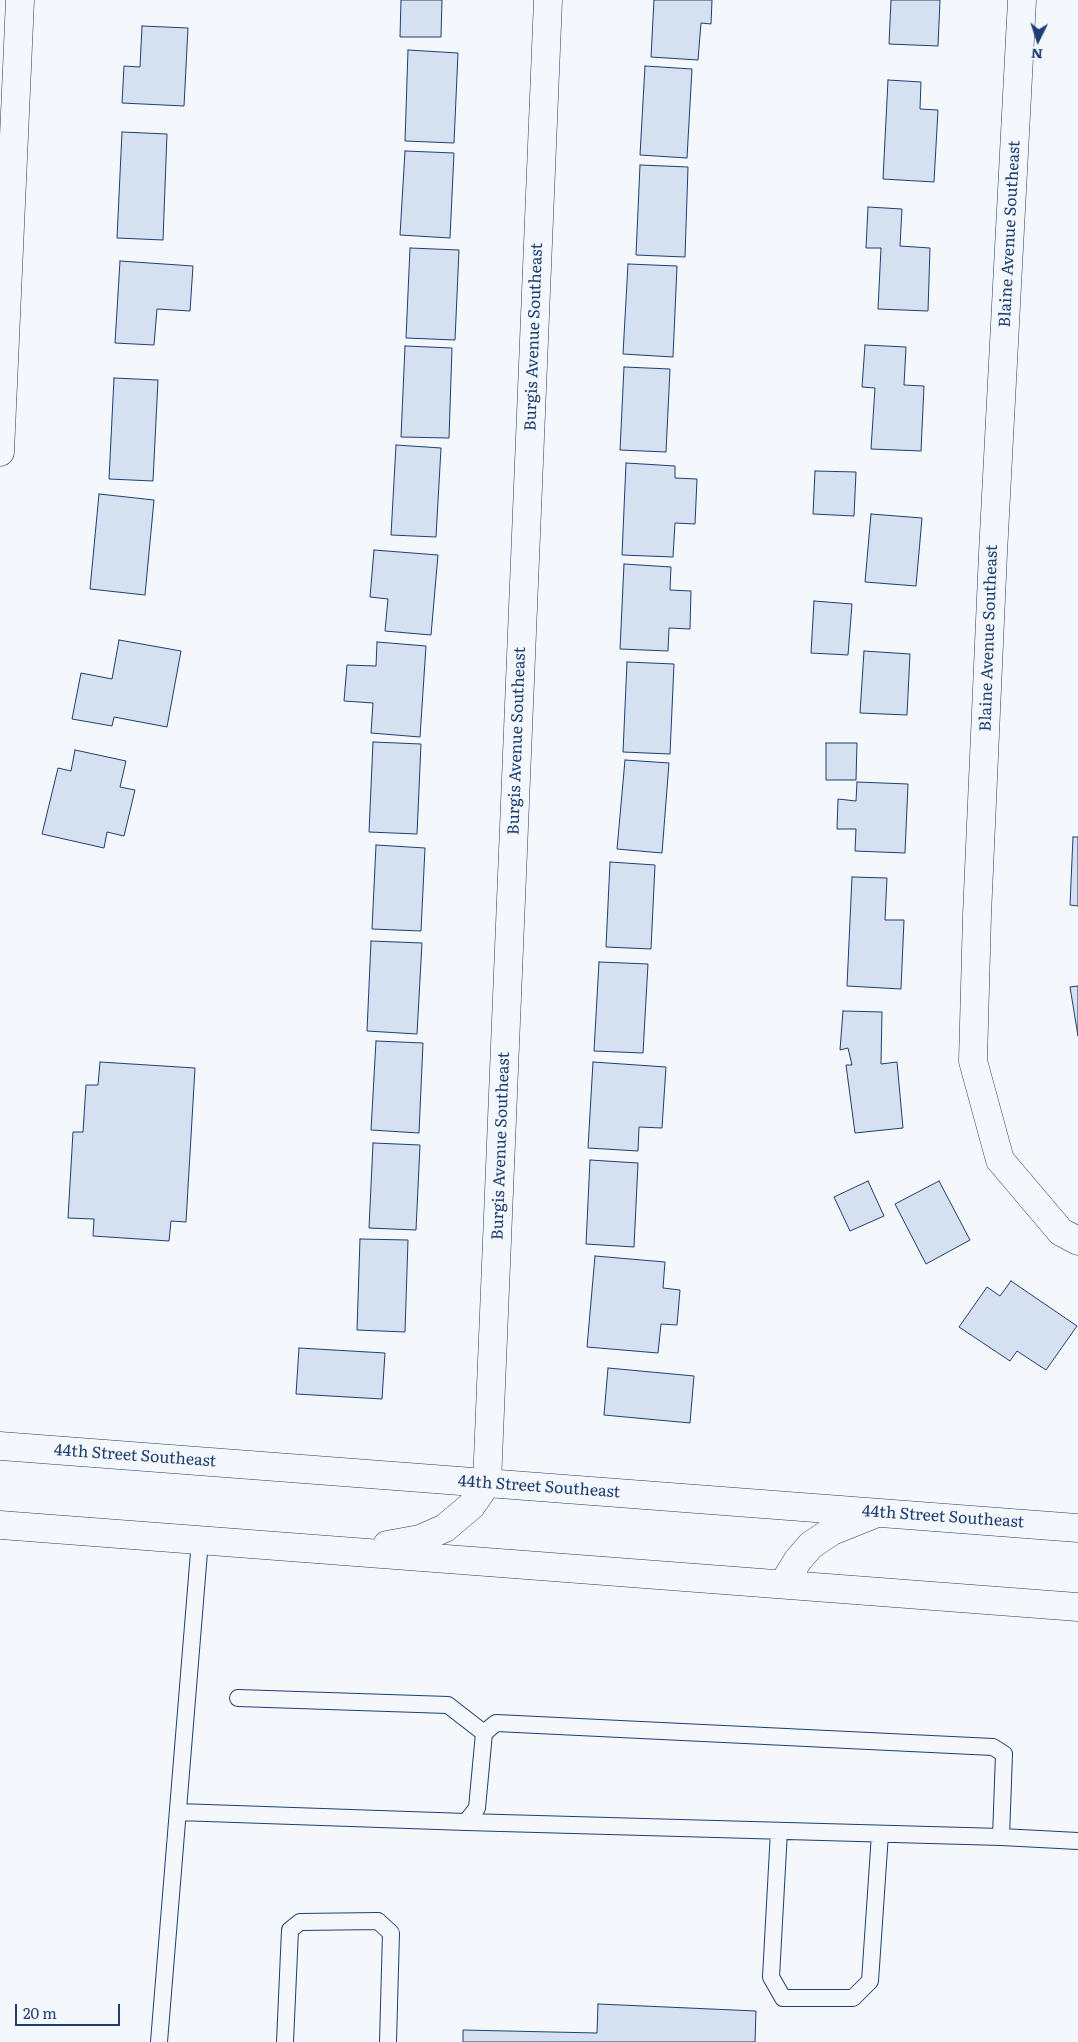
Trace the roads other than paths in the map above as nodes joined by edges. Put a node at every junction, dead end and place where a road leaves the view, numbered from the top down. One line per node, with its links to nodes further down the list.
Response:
1 (20, 0): 4 (street)
2 (548, 0): 7 (street, Burgis Avenue Southeast)
3 (1022, 0): 5 (street, Blaine Avenue Southeast)
4 (0, 452)
5 (1078, 1241)
6 (0, 1446): 7 (street, 44th Street Southeast)
7 (487, 1483): 8 (street, 44th Street Southeast); 12 (street)
8 (878, 1513): 10 (street, 44th Street Southeast); 13 (street)
9 (0, 1525): 11 (street)
10 (1078, 1528)
11 (200, 1540): 12 (street); 17 (lane)
12 (351, 1552): 13 (street)
13 (783, 1584): 14 (street)
14 (1078, 1607)
15 (238, 1698): 16 (lane)
16 (484, 1733): 18 (lane); 21 (lane)
17 (178, 1812): 18 (lane); 23 (lane)
18 (466, 1822): 19 (lane)
19 (779, 1831): 20 (lane); 20 (lane)
20 (880, 1834): 21 (lane)
21 (1001, 1837): 22 (lane)
22 (1078, 1841)
23 (159, 2042)
24 (285, 2042): 25 (lane)
25 (388, 2042)

